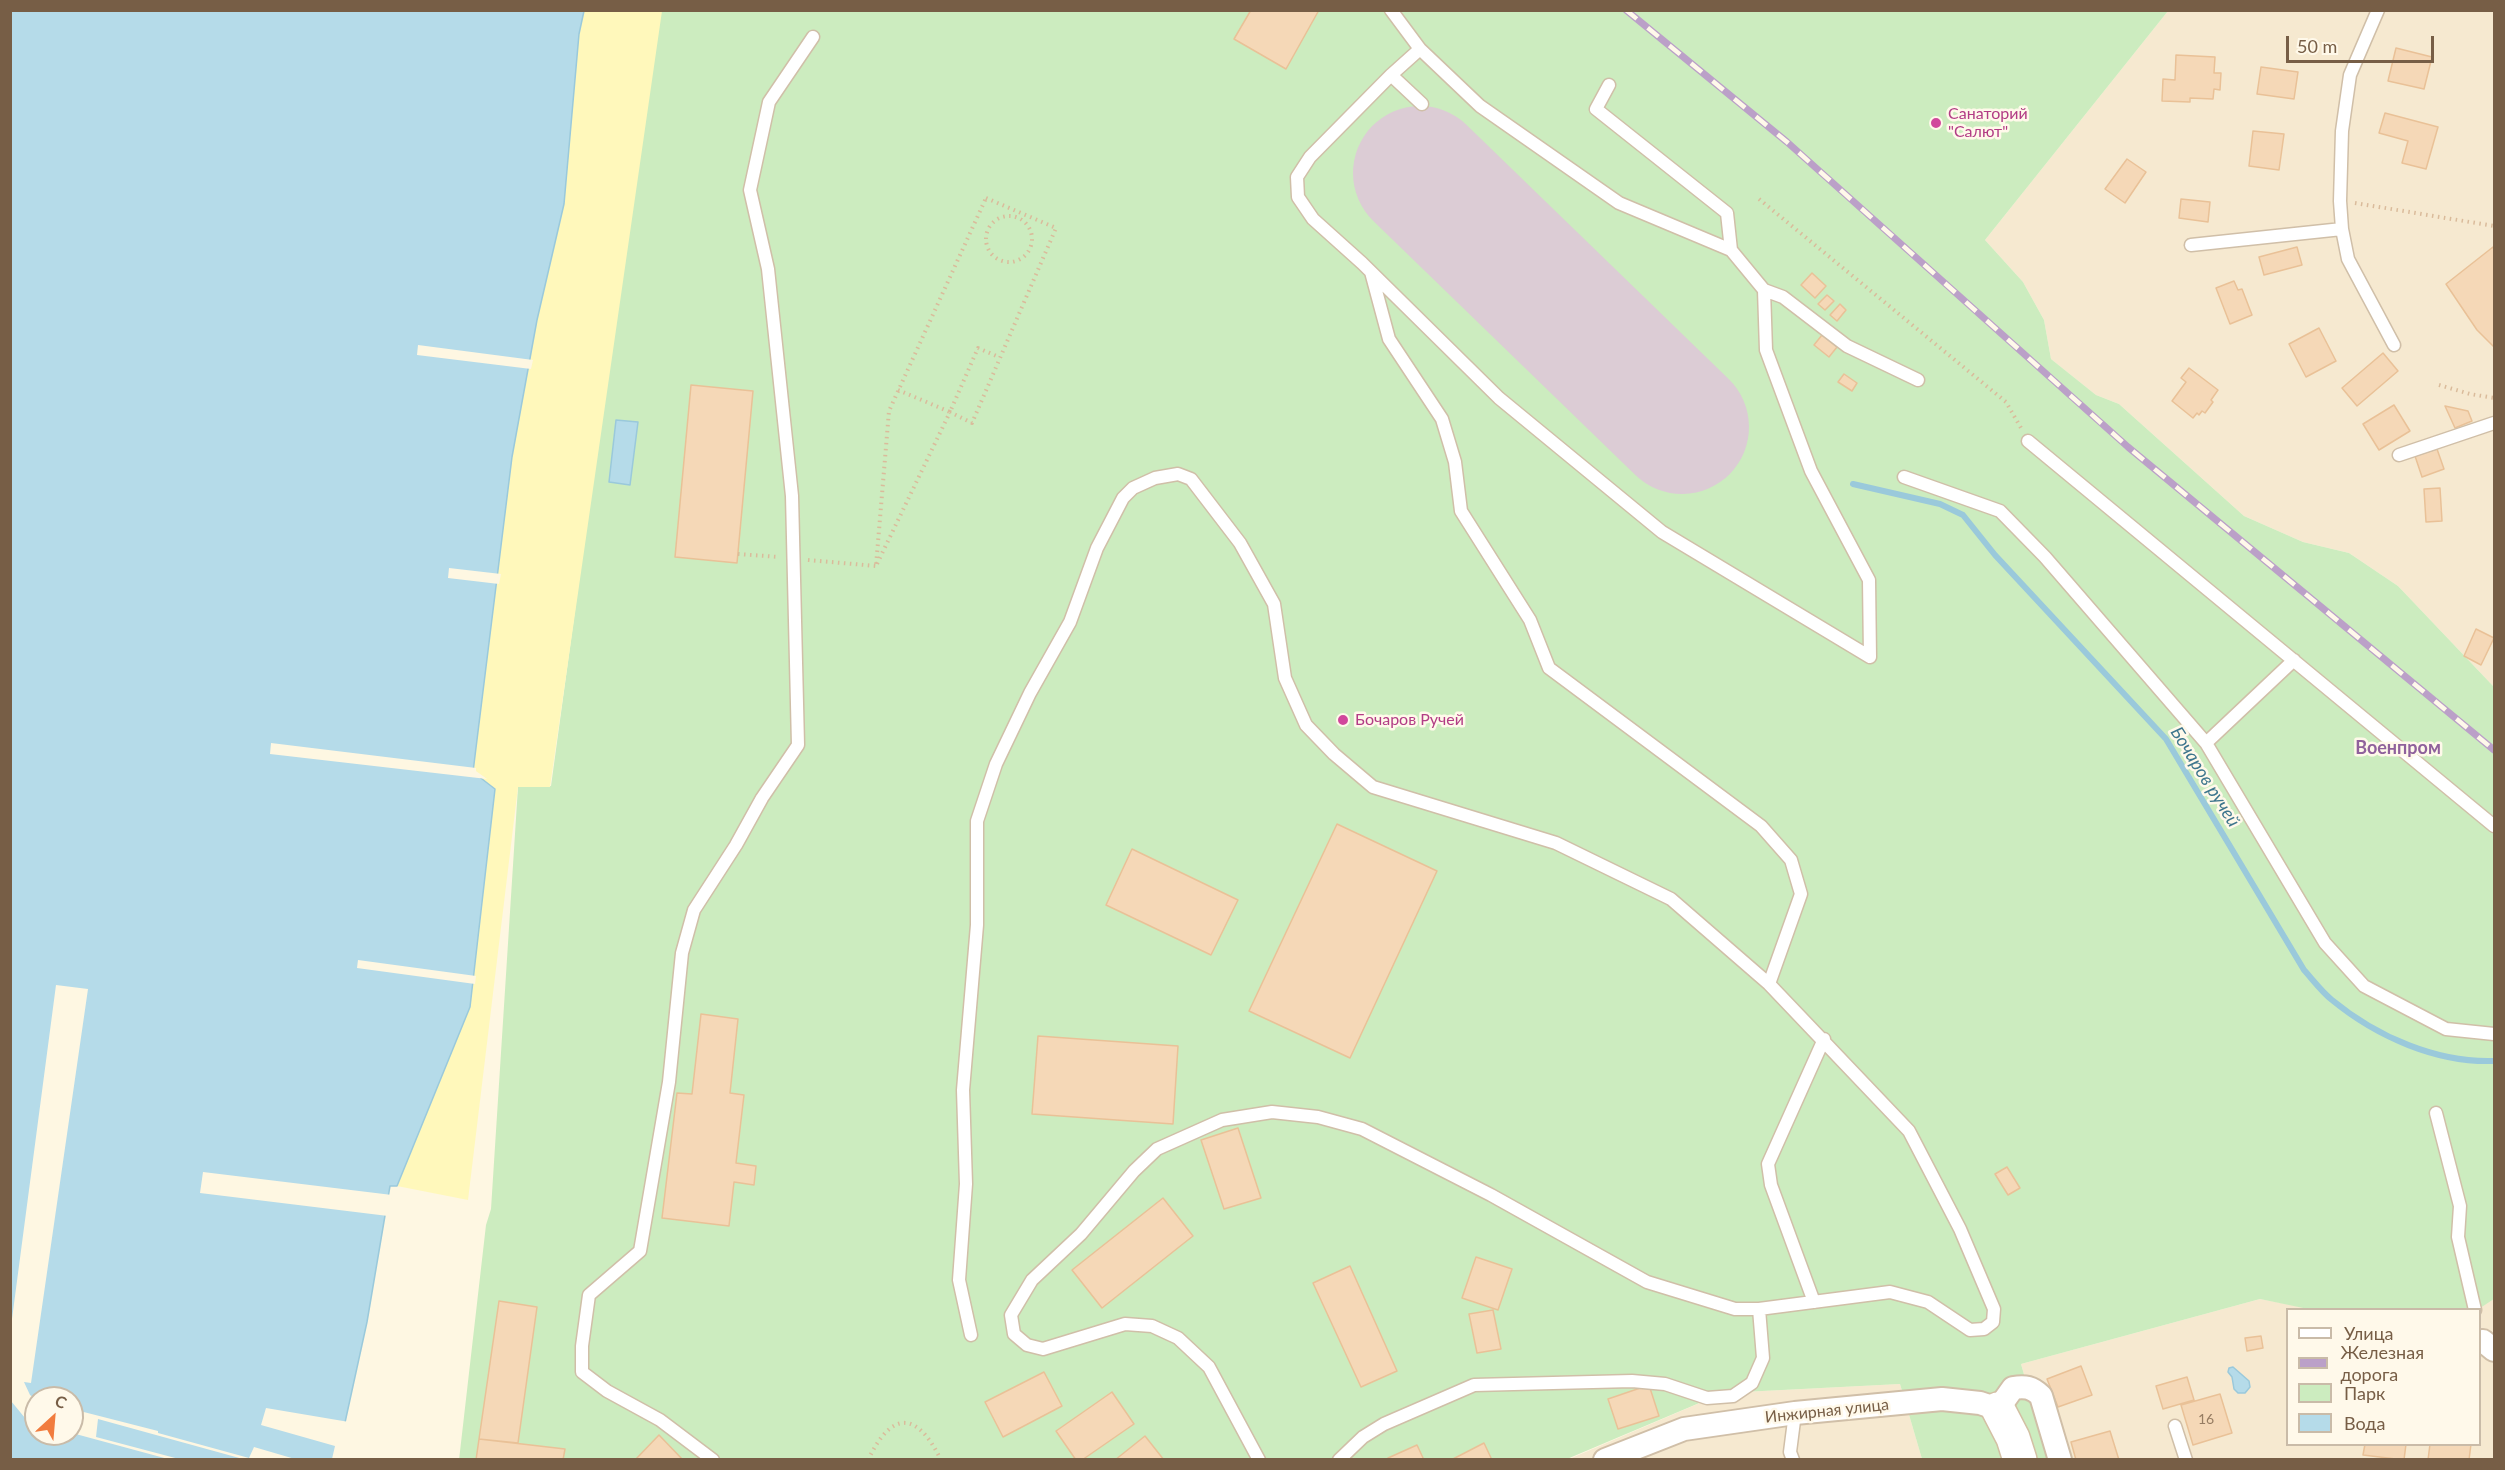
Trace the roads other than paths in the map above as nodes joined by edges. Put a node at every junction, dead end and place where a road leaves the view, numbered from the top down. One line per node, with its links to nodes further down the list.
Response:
1 (1391, 10): 4 (lane)
2 (2378, 10): 8 (lane)
3 (813, 37): 33 (lane)
4 (1420, 49): 5 (lane); 10 (lane)
5 (1391, 75): 7 (lane); 11 (lane)
6 (1609, 85): 10 (lane)
7 (1422, 104)
8 (2342, 229): 9 (lane); 13 (lane)
9 (2191, 245)
10 (1731, 250): 12 (lane)
11 (1371, 271): 12 (lane); 22 (lane)
12 (1764, 290): 14 (lane)
13 (2394, 345)
14 (1918, 380)
15 (2494, 423): 17 (lane)
16 (2028, 441): 19 (lane)
17 (2399, 455)
18 (1904, 477): 20 (lane)
19 (2294, 660): 20 (lane); 21 (lane)
20 (2206, 742): 23 (lane)
21 (2494, 826)
22 (1769, 984): 24 (lane); 29 (lane)
23 (2494, 1034)
24 (1824, 1039): 26 (lane); 26 (lane)
25 (2436, 1113): 27 (lane)
26 (1814, 1302): 28 (lane)
27 (2475, 1308)
28 (1759, 1309): 34 (lane); 35 (lane)
29 (971, 1335)
30 (1998, 1409): 31 (street, Инжирная улица); 38 (street); 39 (street)
31 (1795, 1413): 36 (street, Инжирная улица); 37 (lane)
32 (2175, 1426): 40 (lane)
33 (713, 1460)
34 (1259, 1460)
35 (1339, 1460)
36 (1605, 1460)
37 (1793, 1460)
38 (2020, 1460)
39 (2060, 1460)
40 (2186, 1460)

